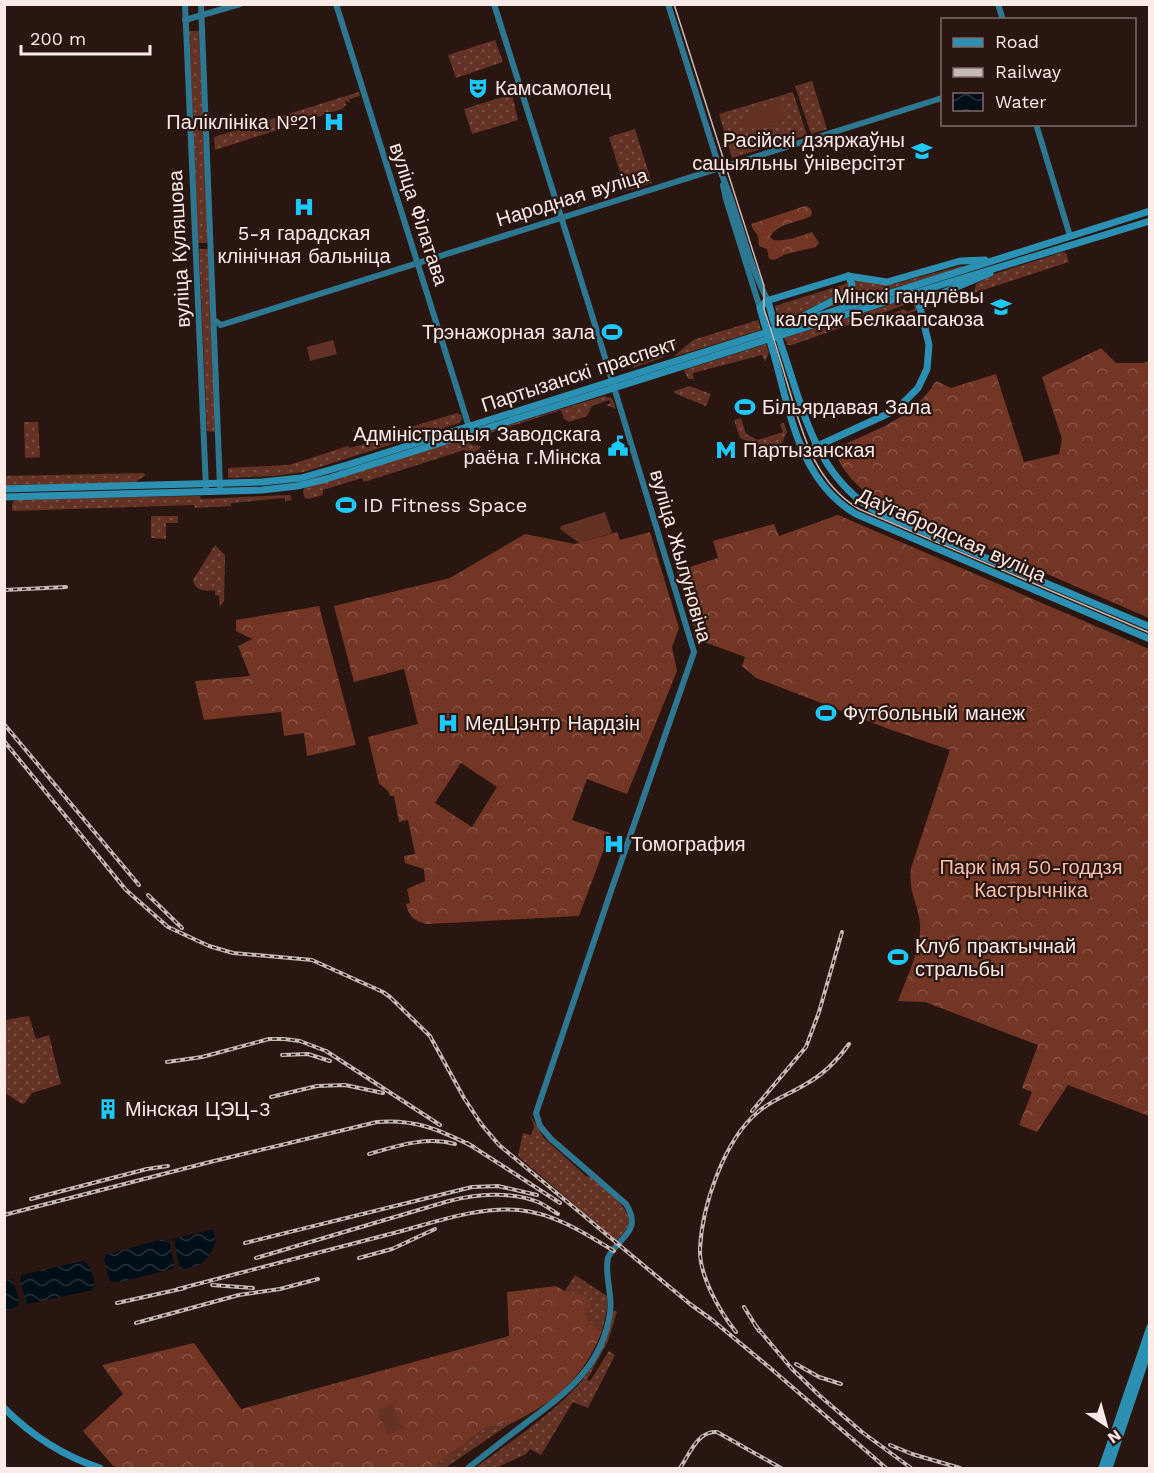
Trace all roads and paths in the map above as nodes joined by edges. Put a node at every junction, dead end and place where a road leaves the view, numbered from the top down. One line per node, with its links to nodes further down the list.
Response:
1 (185, 4): 7 (street, вуліца Куляшова)
2 (199, 4): 7 (street); 8 (street, вуліца Куляшова)
3 (240, 4): 8 (street)
4 (336, 4): 18 (street, вуліца Філатава)
5 (494, 4): 13 (street, вуліца Жылуновіча)
6 (668, 4): 11 (street)
7 (185, 17): 8 (street); 32 (street, вуліца Куляшова)
8 (201, 17): 25 (street, вуліца Куляшова)
9 (941, 98): 11 (street, Народная вуліца)
10 (1037, 126): 15 (street)
11 (721, 171): 13 (street, Народная вуліца); 22 (street); 24 (street)
12 (1149, 212): 15 (main road, Партызанскі праспект)
13 (561, 218): 18 (street, Народная вуліца); 29 (street, вуліца Жылуновіча)
14 (1149, 221): 16 (main road, Партызанскі праспект)
15 (1070, 236): 16 (main road); 17 (main road, Партызанскі праспект)
16 (1070, 245): 19 (main road, Партызанскі праспект)
17 (993, 260): 20 (main road); 26 (main road, Партызанскі праспект)
18 (418, 263): 25 (street, Народная вуліца); 30 (street, вуліца Філатава)
19 (1002, 266): 21 (main road, Партызанскі праспект); 23 (main road)
20 (849, 276): 22 (main road); 26 (main road)
21 (911, 294): 23 (main road); 29 (main road, Партызанскі праспект)
22 (768, 300): 24 (main road); 27 (main road, Даўгабродская вуліца, bridge)
23 (920, 307): 33 (main road)
24 (760, 308): 28 (main road, Даўгабродская вуліца, bridge)
25 (214, 320): 31 (street, вуліца Куляшова)
26 (784, 326): 29 (main road, Партызанскі праспект)
27 (783, 349): 28 (main road); 33 (main road, Даўгабродская вуліца)
28 (774, 355): 34 (main road, Даўгабродская вуліца)
29 (612, 384): 30 (main road, Партызанскі праспект); 47 (street, вуліца Жылуновіча)
30 (470, 429): 35 (main road, Партызанскі праспект); 36 (main road, Партызанскі праспект)
31 (218, 435): 32 (street); 38 (street, вуліца Куляшова)
32 (204, 436): 37 (street, вуліца Куляшова)
33 (817, 446): 34 (main road); 41 (main road, Даўгабродская вуліца)
34 (802, 453): 42 (main road, Даўгабродская вуліца)
35 (301, 478): 36 (main road); 38 (main road, Партызанскі праспект)
36 (297, 486): 38 (main road, Партызанскі праспект)
37 (206, 487): 38 (main road, Партызанскі праспект); 39 (main road, Партызанскі праспект); 40 (main road, Партызанскі праспект)
38 (220, 487)
39 (4, 489)
40 (4, 497)
41 (1149, 627)
42 (1149, 639)
43 (1149, 1327): 48 (main road)
44 (1149, 1347): 49 (main road)
45 (4, 1408): 46 (main road)
46 (100, 1468)
47 (468, 1468)
48 (1102, 1468)
49 (1109, 1468)

